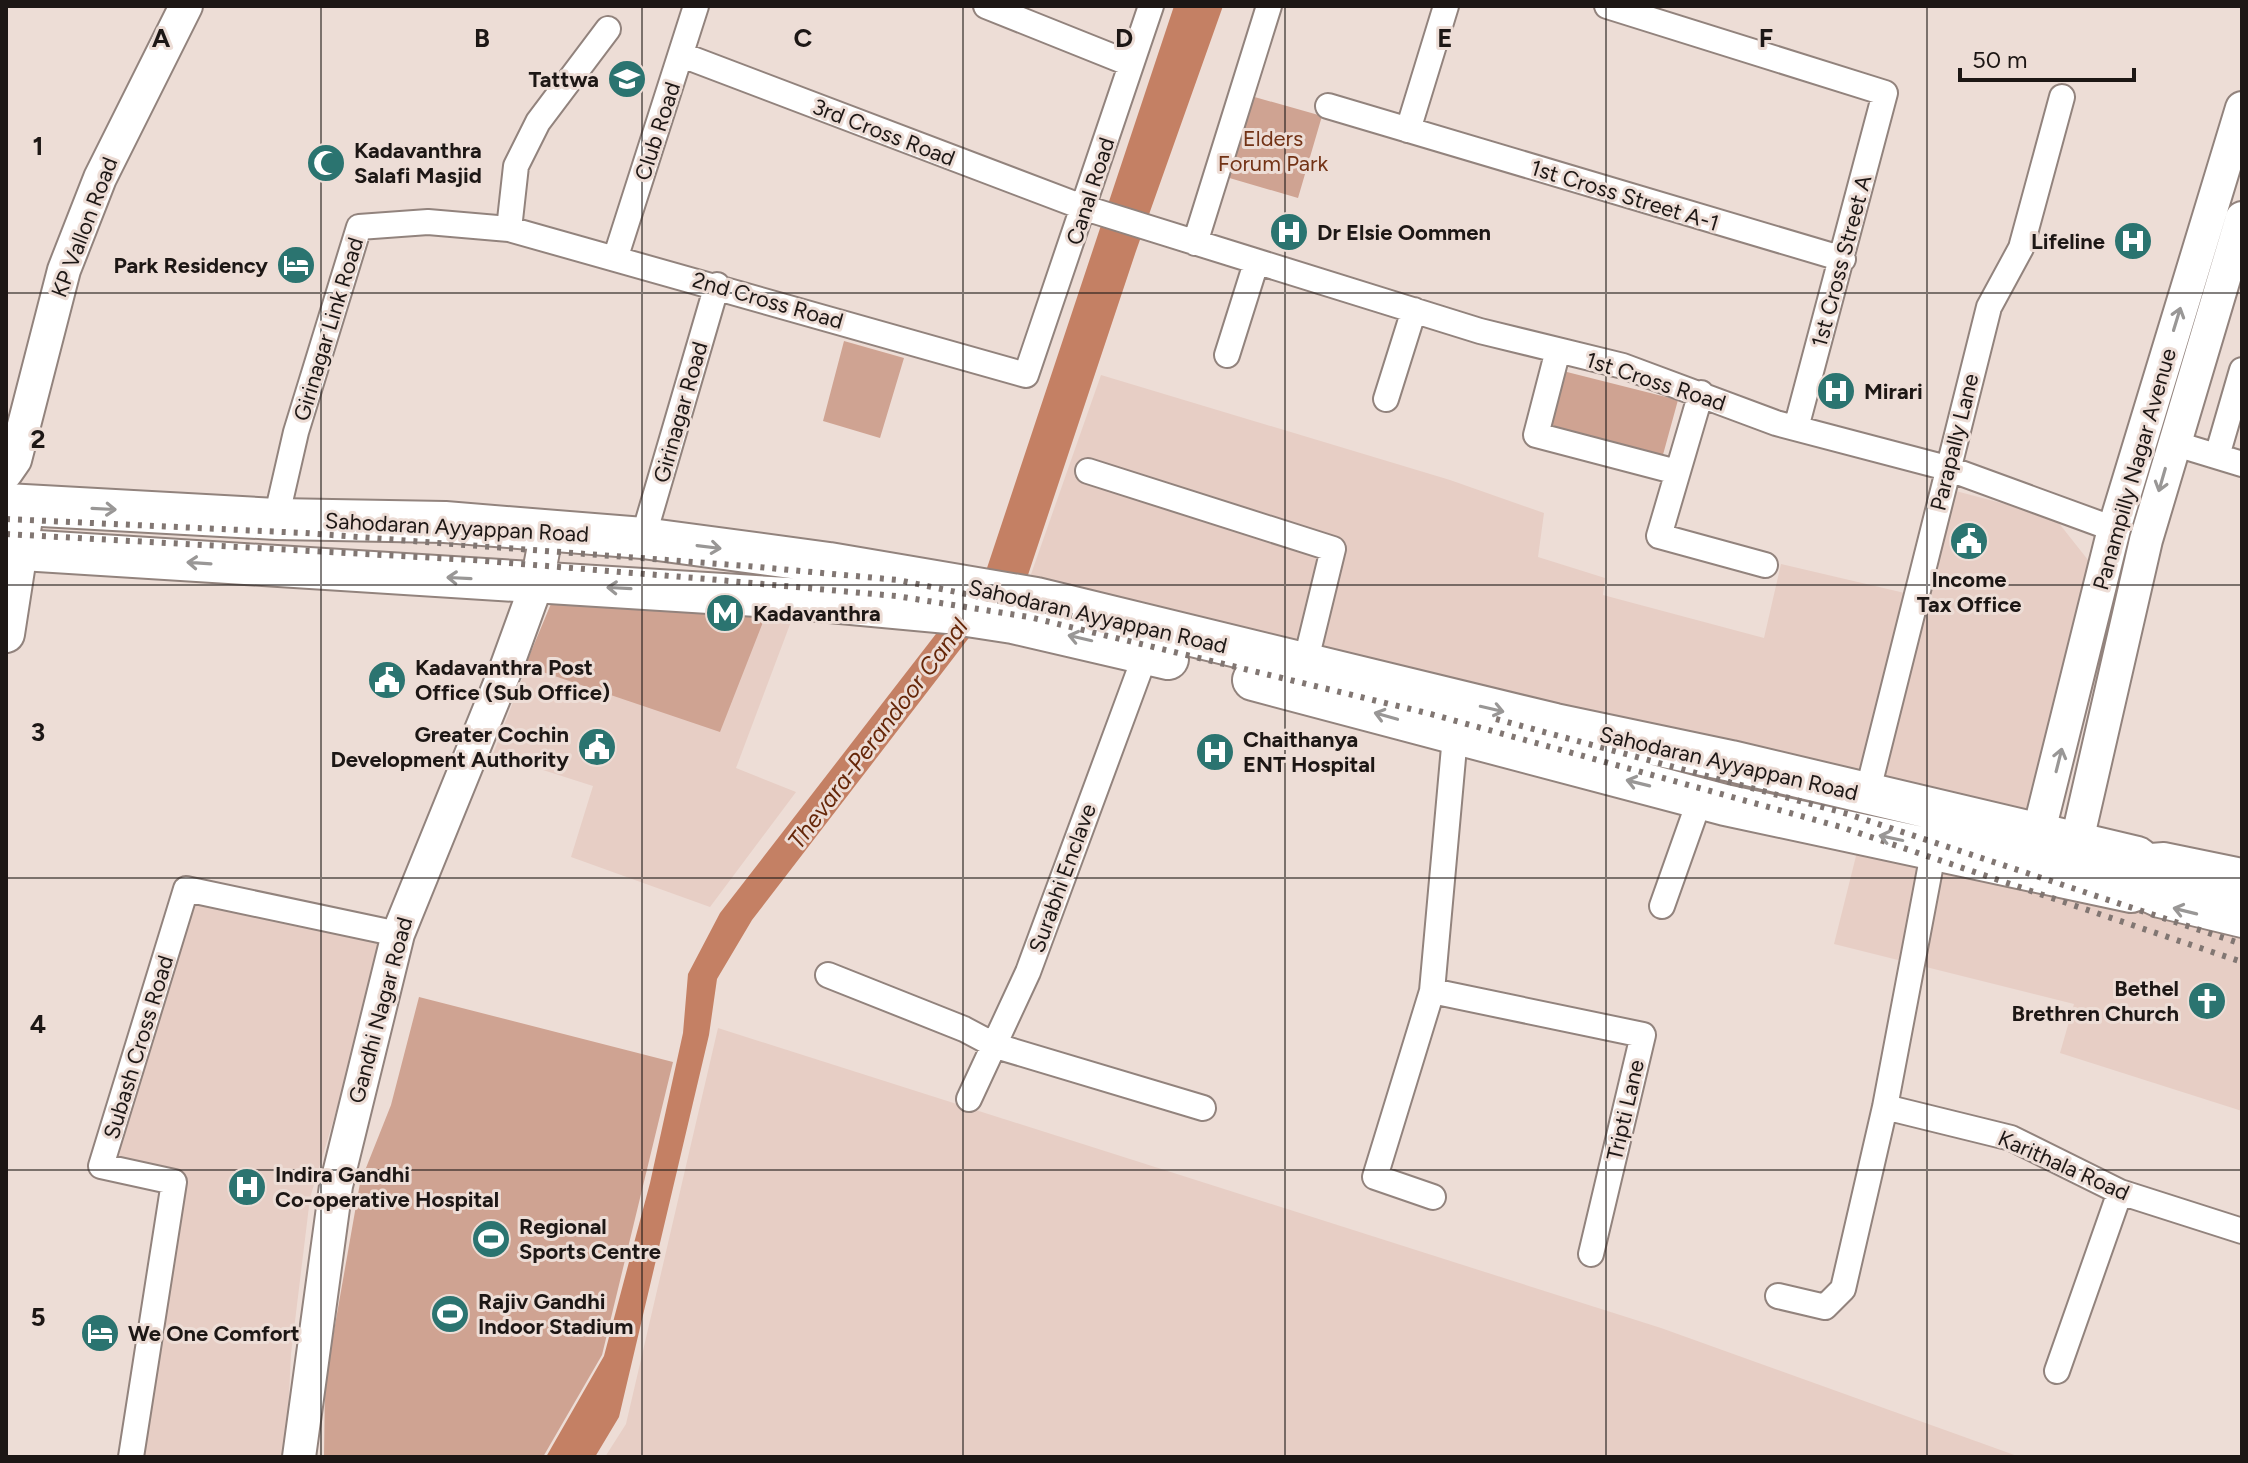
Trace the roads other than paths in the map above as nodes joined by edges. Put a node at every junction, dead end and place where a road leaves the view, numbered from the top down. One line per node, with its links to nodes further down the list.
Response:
1 (186, 6): 38 (street, KP Vallon Road)
2 (696, 6): 9 (street, Club Road)
3 (986, 6): 10 (street)
4 (1151, 6): 10 (street, Canal Road)
5 (1269, 6): 18 (street)
6 (1446, 6): 14 (street)
7 (1607, 6): 20 (street, 1st Cross Street A)
8 (608, 29): 17 (street)
9 (682, 55): 15 (street, 3rd Cross Road); 19 (street, Club Road)
10 (1131, 64): 15 (street, Canal Road)
11 (2062, 97): 35 (street, Parapally Lane)
12 (1328, 106): 14 (street, 1st Cross Street A-1)
13 (2242, 108): 31 (street, Panampilly Nagar Avenue, one-way to 13)
14 (1408, 130): 20 (street, 1st Cross Street A-1)
15 (1085, 208): 18 (street, 3rd Cross Road); 27 (street, Canal Road)
16 (2242, 218): 32 (street, Panampilly Nagar Avenue)
17 (509, 229): 19 (street, 2nd Cross Road); 39 (street, Girinagar Link Road)
18 (1195, 243): 21 (street, 1st Cross Road)
19 (616, 256): 22 (street, 2nd Cross Road)
20 (1843, 259): 30 (street, 1st Cross Street A)
21 (1256, 263): 23 (street, 1st Cross Road); 25 (street)
22 (717, 285): 27 (street, 2nd Cross Road); 42 (street, Girinagar Road)
23 (1414, 310): 24 (street, 1st Cross Road); 29 (street)
24 (1558, 350): 28 (street, 1st Cross Road); 37 (street)
25 (1227, 355)
26 (2242, 370): 33 (street)
27 (1026, 375)
28 (1701, 393): 30 (street, 1st Cross Road); 37 (street)
29 (1386, 399)
30 (1796, 428): 35 (street, 1st Cross Road)
31 (2141, 433): 32 (street); 40 (street, Panampilly Nagar Avenue)
32 (2173, 443): 33 (street); 43 (street, Panampilly Nagar Avenue, one-way to 43)
33 (2217, 456): 34 (street)
34 (2242, 464)
35 (1947, 468): 40 (street, 1st Cross Road); 54 (street, Parapally Lane)
36 (1088, 471): 51 (street)
37 (1677, 472): 45 (street)
38 (13, 486): 39 (main road, Sahodaran Ayyappan Road, one-way to 39); 44 (main road)
39 (276, 519): 41 (main road, Sahodaran Ayyappan Road)
40 (2114, 529): 43 (street); 58 (street, Panampilly Nagar Avenue, one-way to 40)
41 (547, 530): 42 (main road, Sahodaran Ayyappan Road); 46 (street, Gandhi Nagar Road)
42 (643, 538): 47 (main road, Sahodaran Ayyappan Road, one-way to 47)
43 (2146, 540): 56 (street, Panampilly Nagar Avenue)
44 (13, 549): 46 (main road, Sahodaran Ayyappan Road, one-way to 44); 49 (main road)
45 (1765, 565)
46 (537, 583): 47 (main road, Sahodaran Ayyappan Road, one-way to 46); 64 (street, Gandhi Nagar Road)
47 (956, 599): 48 (main road, Sahodaran Ayyappan Road)
48 (1024, 611): 50 (main road, Sahodaran Ayyappan Road, one-way to 48); 51 (main road, Sahodaran Ayyappan Road)
49 (6, 634)
50 (1146, 653): 52 (main road, Sahodaran Ayyappan Road, one-way to 50); 67 (street, Surabhi Enclave)
51 (1305, 664): 53 (main road, Sahodaran Ayyappan Road, one-way to 53)
52 (1455, 736): 55 (main road, Sahodaran Ayyappan Road, one-way to 52); 66 (street)
53 (1731, 761): 54 (main road, Sahodaran Ayyappan Road); 55 (main road)
54 (1867, 794): 58 (main road, Sahodaran Ayyappan Road)
55 (1712, 802): 57 (main road, Sahodaran Ayyappan Road, one-way to 55); 62 (street)
56 (2076, 845): 58 (main road); 60 (main road, Sahodaran Ayyappan Road)
57 (1934, 848): 58 (main road, Sahodaran Ayyappan Road); 69 (street)
58 (2030, 851): 60 (main road, Sahodaran Ayyappan Road)
59 (2242, 871): 60 (street)
60 (2143, 876): 61 (main road, Sahodaran Ayyappan Road); 63 (street, one-way to 60)
61 (2242, 897)
62 (1662, 906)
63 (2242, 925)
64 (398, 934): 77 (street, Subash Cross Road); 78 (street, Gandhi Nagar Road)
65 (828, 975): 67 (street)
66 (1432, 991): 72 (street); 74 (street, Tripti Lane)
67 (996, 1046): 68 (street, Surabhi Enclave); 70 (street)
68 (969, 1099)
69 (1885, 1107): 71 (street, Karithala Road); 75 (street)
70 (1203, 1108)
71 (2120, 1192): 73 (street, Karithala Road); 76 (street)
72 (1433, 1197)
73 (2242, 1231)
74 (1591, 1254)
75 (1778, 1296)
76 (2057, 1371)
77 (131, 1457)
78 (299, 1457)

